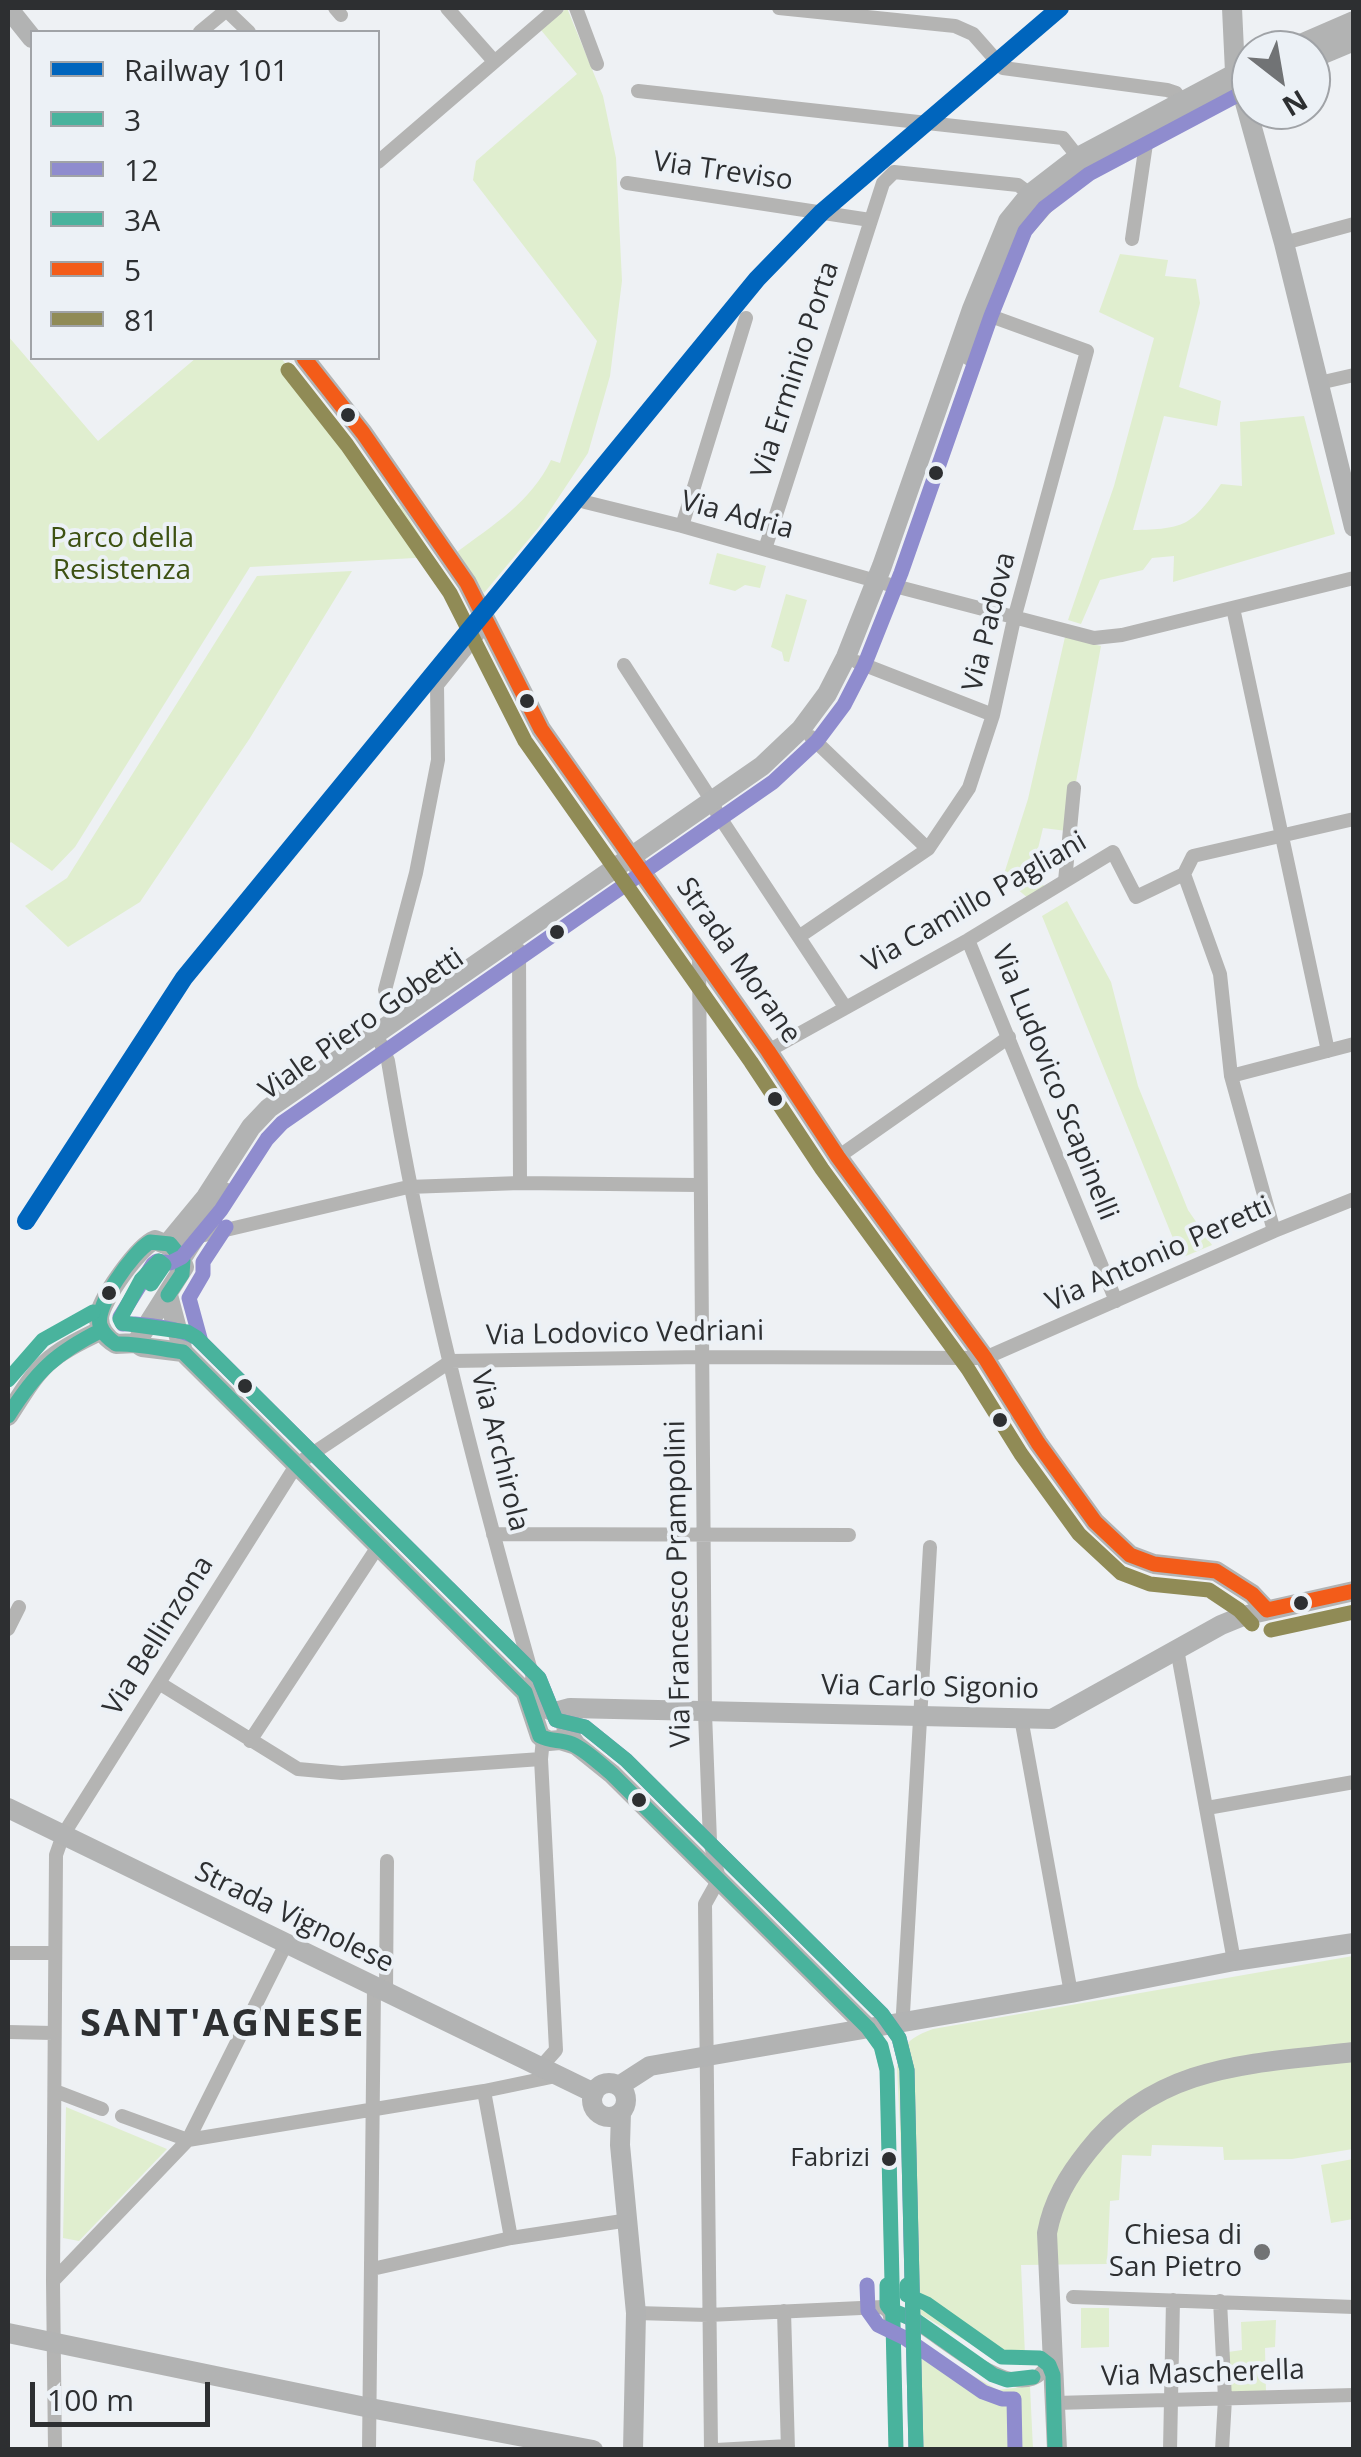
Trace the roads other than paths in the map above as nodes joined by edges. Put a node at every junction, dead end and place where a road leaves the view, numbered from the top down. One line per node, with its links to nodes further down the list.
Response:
1 (446, 8): 10 (street)
2 (557, 8): 10 (street)
3 (576, 8): 11 (street)
4 (779, 8): 15 (street)
5 (228, 9): 7 (street); 8 (street)
6 (12, 12): 9 (street)
7 (202, 30)
8 (247, 30)
9 (30, 35)
10 (493, 60): 18 (street)
11 (597, 64)
12 (1231, 82): 15 (street)
13 (1231, 86): 17 (street)
14 (638, 92): 19 (street)
15 (1182, 100): 19 (street)
16 (1258, 130): 25 (street)
17 (1147, 137): 19 (street); 24 (street)
18 (380, 160)
19 (1081, 163): 21 (street, Viale Piero Gobetti)
20 (628, 184): 22 (street, Via Treviso)
21 (1036, 200): 22 (street, Via Erminio Porta); 26 (street, Viale Piero Gobetti)
22 (870, 220): 34 (street, Via Erminio Porta)
23 (1354, 224): 25 (street)
24 (1132, 239)
25 (1284, 242): 30 (street)
26 (979, 312): 36 (street, Viale Piero Gobetti); 38 (street, Via Padova)
27 (746, 318): 32 (street)
28 (306, 360): 39 (street, Strada Morane)
29 (1354, 374): 30 (street)
30 (1318, 384): 33 (street)
31 (584, 502): 32 (street, Via Adria)
32 (682, 526): 34 (street, Via Adria)
33 (1354, 528)
34 (765, 549): 36 (street, Via Adria)
35 (1354, 578): 37 (street, Via Adria)
36 (882, 582): 38 (street, Via Adria); 40 (street, Viale Piero Gobetti)
37 (1233, 608): 38 (street, Via Adria); 47 (street)
38 (1014, 618): 42 (street, Via Padova)
39 (487, 623): 49 (street, Strada Morane); 57 (street)
40 (852, 660): 42 (street); 43 (street, Viale Piero Gobetti)
41 (624, 665): 45 (street)
42 (993, 716): 48 (street, Via Padova)
43 (806, 733): 45 (street, Viale Piero Gobetti); 48 (street)
44 (1074, 788): 51 (street)
45 (715, 807): 49 (street, Viale Piero Gobetti); 52 (street)
46 (1354, 819): 47 (street, Via Camillo Pagliani)
47 (1284, 835): 50 (street, Via Camillo Pagliani); 62 (street)
48 (928, 850): 52 (street, Via Padova)
49 (635, 863): 54 (street, Viale Piero Gobetti); 55 (street, Strada Morane)
50 (1184, 874): 51 (street, Via Camillo Pagliani); 63 (street)
51 (1065, 881): 53 (street, Via Camillo Pagliani)
52 (800, 936): 56 (street)
53 (968, 940): 56 (street, Via Camillo Pagliani); 58 (street, Via Ludovico Scapinelli)
54 (515, 945): 57 (street, Viale Piero Gobetti); 59 (street, Viale Piero Gobetti); 65 (street)
55 (699, 953): 61 (street, Strada Morane); 66 (street, Via Francesco Prampolini)
56 (845, 1007): 61 (street, Via Camillo Pagliani)
57 (396, 1018): 71 (street, Viale Piero Gobetti)
58 (1010, 1037): 64 (street); 73 (street, Via Ludovico Scapinelli)
59 (381, 1044): 67 (street, Via Archirola); 70 (street, Viale Piero Gobetti)
60 (1354, 1044): 62 (street)
61 (768, 1051): 64 (street, Strada Morane)
62 (1328, 1051): 63 (street)
63 (1231, 1076): 69 (street)
64 (838, 1157): 78 (street, Strada Morane)
65 (520, 1182): 66 (street); 67 (street)
66 (698, 1185): 77 (street, Via Francesco Prampolini)
67 (408, 1187): 70 (street); 79 (street, Via Archirola)
68 (1354, 1200): 69 (street, Via Antonio Peretti)
69 (1274, 1231): 73 (street, Via Antonio Peretti)
70 (196, 1237): 71 (street, Viale Piero Gobetti)
71 (175, 1250): 72 (street); 74 (street)
72 (168, 1295): 75 (street); 76 (street)
73 (1116, 1301): 78 (street, Via Antonio Peretti)
74 (102, 1330): 75 (street); 80 (street)
75 (136, 1343): 76 (street)
76 (182, 1352): 81 (street)
77 (702, 1357): 78 (street, Via Lodovico Vedriani); 79 (street, Via Lodovico Vedriani); 84 (street, Via Francesco Prampolini)
78 (985, 1358): 89 (street, Strada Morane)
79 (451, 1362): 81 (street, Via Lodovico Vedriani); 82 (street, Via Archirola)
80 (8, 1416)
81 (297, 1464): 85 (street); 92 (street, Via Bellinzona)
82 (493, 1534): 84 (street); 93 (street, Via Archirola)
83 (849, 1535): 84 (street)
84 (704, 1536): 94 (street, Via Francesco Prampolini)
85 (379, 1545): 93 (street); 98 (street)
86 (930, 1547): 95 (street)
87 (1354, 1590): 89 (street, Via Carlo Sigonio)
88 (19, 1607): 90 (street)
89 (1267, 1610): 91 (street, Via Carlo Sigonio)
90 (8, 1629)
91 (1177, 1649): 96 (street, Via Carlo Sigonio); 101 (street)
92 (158, 1683): 98 (street); 102 (street, Via Bellinzona)
93 (525, 1692): 97 (street)
94 (704, 1713): 95 (street, Via Carlo Sigonio); 97 (street, Via Carlo Sigonio); 104 (street, Via Francesco Prampolini)
95 (919, 1714): 96 (street, Via Carlo Sigonio); 112 (street)
96 (1021, 1718): 111 (street)
97 (556, 1731): 98 (street); 104 (street); 118 (street)
98 (250, 1741)
99 (1354, 1782): 101 (street)
100 (8, 1808): 102 (street, Strada Vignolese)
101 (1207, 1808): 109 (street)
102 (63, 1835): 106 (street, Strada Vignolese); 108 (street)
103 (387, 1862): 110 (street)
104 (719, 1879): 113 (street); 117 (street, Via Francesco Prampolini)
105 (1354, 1943): 109 (street)
106 (286, 1944): 110 (street, Strada Vignolese); 127 (street)
107 (8, 1953): 108 (street)
108 (54, 1953): 115 (street)
109 (1234, 1961): 111 (street)
110 (380, 1990): 118 (street, Strada Vignolese); 124 (street)
111 (1071, 1993): 113 (street)
112 (903, 2012)
113 (868, 2028): 117 (street); 139 (street)
114 (8, 2032): 115 (street)
115 (54, 2033): 120 (street)
116 (1354, 2052): 142 (street)
117 (708, 2056): 119 (street); 138 (street, Via Francesco Prampolini)
118 (548, 2072): 121 (street); 122 (street, Strada Vignolese)
119 (619, 2086): 122 (street); 125 (street)
120 (54, 2091): 123 (street); 131 (street)
121 (484, 2092): 124 (street); 129 (street)
122 (594, 2093): 125 (street)
123 (102, 2109)
124 (374, 2110): 127 (street); 130 (street)
125 (611, 2114): 128 (street)
126 (122, 2116): 127 (street)
127 (188, 2140): 131 (street)
128 (628, 2220): 129 (street); 137 (street)
129 (511, 2238): 130 (street)
130 (372, 2269): 147 (street)
131 (53, 2281): 141 (street)
132 (1074, 2296): 133 (street)
133 (1173, 2300): 134 (street); 145 (street)
134 (1220, 2301): 135 (street); 144 (street)
135 (1354, 2307)
136 (784, 2311): 138 (street); 139 (street); 148 (street)
137 (636, 2313): 138 (street); 152 (street)
138 (708, 2314): 153 (street, Via Francesco Prampolini)
139 (889, 2319): 142 (street); 154 (street)
140 (8, 2333): 141 (street)
141 (54, 2343): 147 (street); 149 (street)
142 (1053, 2351): 146 (street)
143 (1354, 2395): 144 (street, Via Mascherella)
144 (1225, 2399): 145 (street, Via Mascherella); 157 (street)
145 (1172, 2402): 146 (street, Via Mascherella); 156 (street)
146 (1055, 2403): 155 (street)
147 (370, 2408): 150 (street); 151 (street)
148 (788, 2448): 153 (street)
149 (55, 2450)
150 (370, 2450)
151 (593, 2450)
152 (633, 2450)
153 (713, 2450)
154 (896, 2450)
155 (1056, 2450)
156 (1170, 2450)
157 (1222, 2450)

